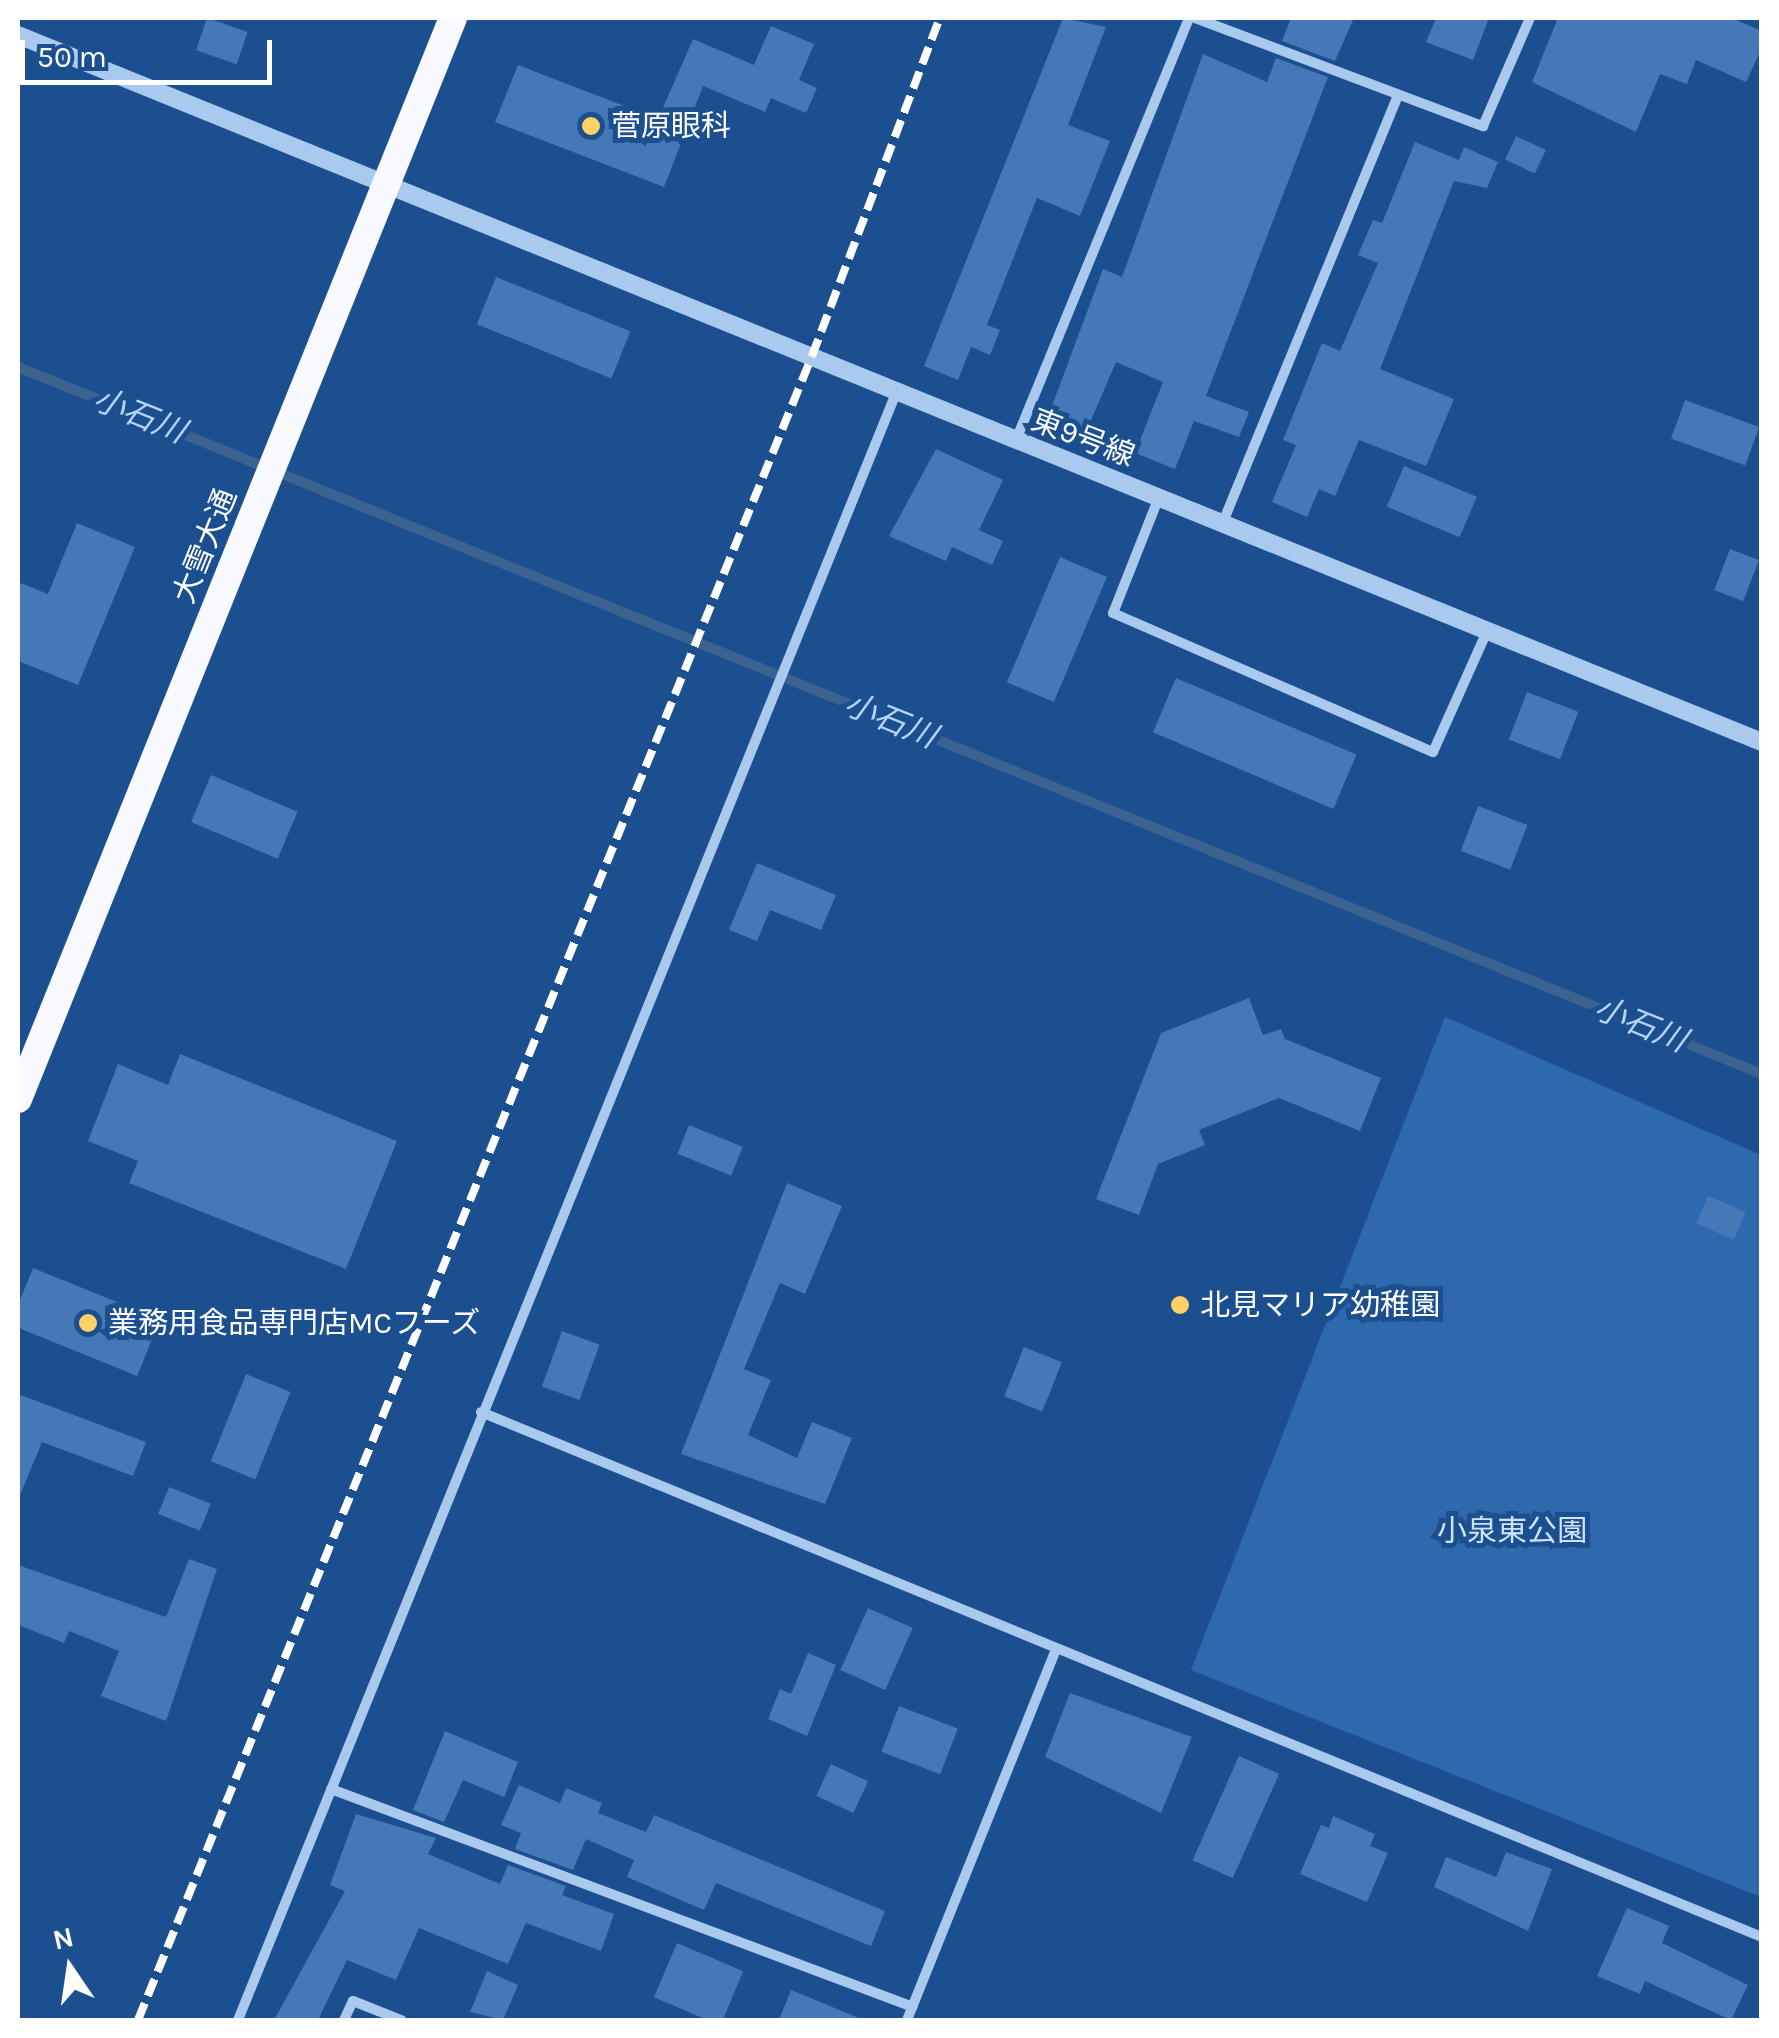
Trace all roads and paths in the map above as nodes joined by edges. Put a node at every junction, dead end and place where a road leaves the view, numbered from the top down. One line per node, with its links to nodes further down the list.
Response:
1 (453, 18): 6 (highway, 大雪大通)
2 (1192, 18): 5 (street); 8 (street)
3 (1530, 18): 5 (street)
4 (18, 35): 6 (street, 東9号線)
5 (1398, 96): 10 (street)
6 (385, 184): 7 (street, 東9号線); 13 (highway, 大雪大通)
7 (896, 394): 8 (street, 東9号線); 14 (street)
8 (1016, 441): 9 (street, 東9号線)
9 (1160, 497): 10 (street, 東9号線); 11 (street)
10 (1223, 522): 11 (street, 東9号線)
11 (1487, 631): 12 (street, 東9号線)
12 (1762, 742)
13 (18, 1099)
14 (481, 1412): 15 (street); 16 (street)
15 (1056, 1649): 17 (street); 18 (street)
16 (332, 1789): 18 (street); 19 (street)
17 (1762, 1937)
18 (913, 2007): 22 (street)
19 (238, 2020)
20 (344, 2020): 21 (street)
21 (401, 2020)
22 (908, 2020)

